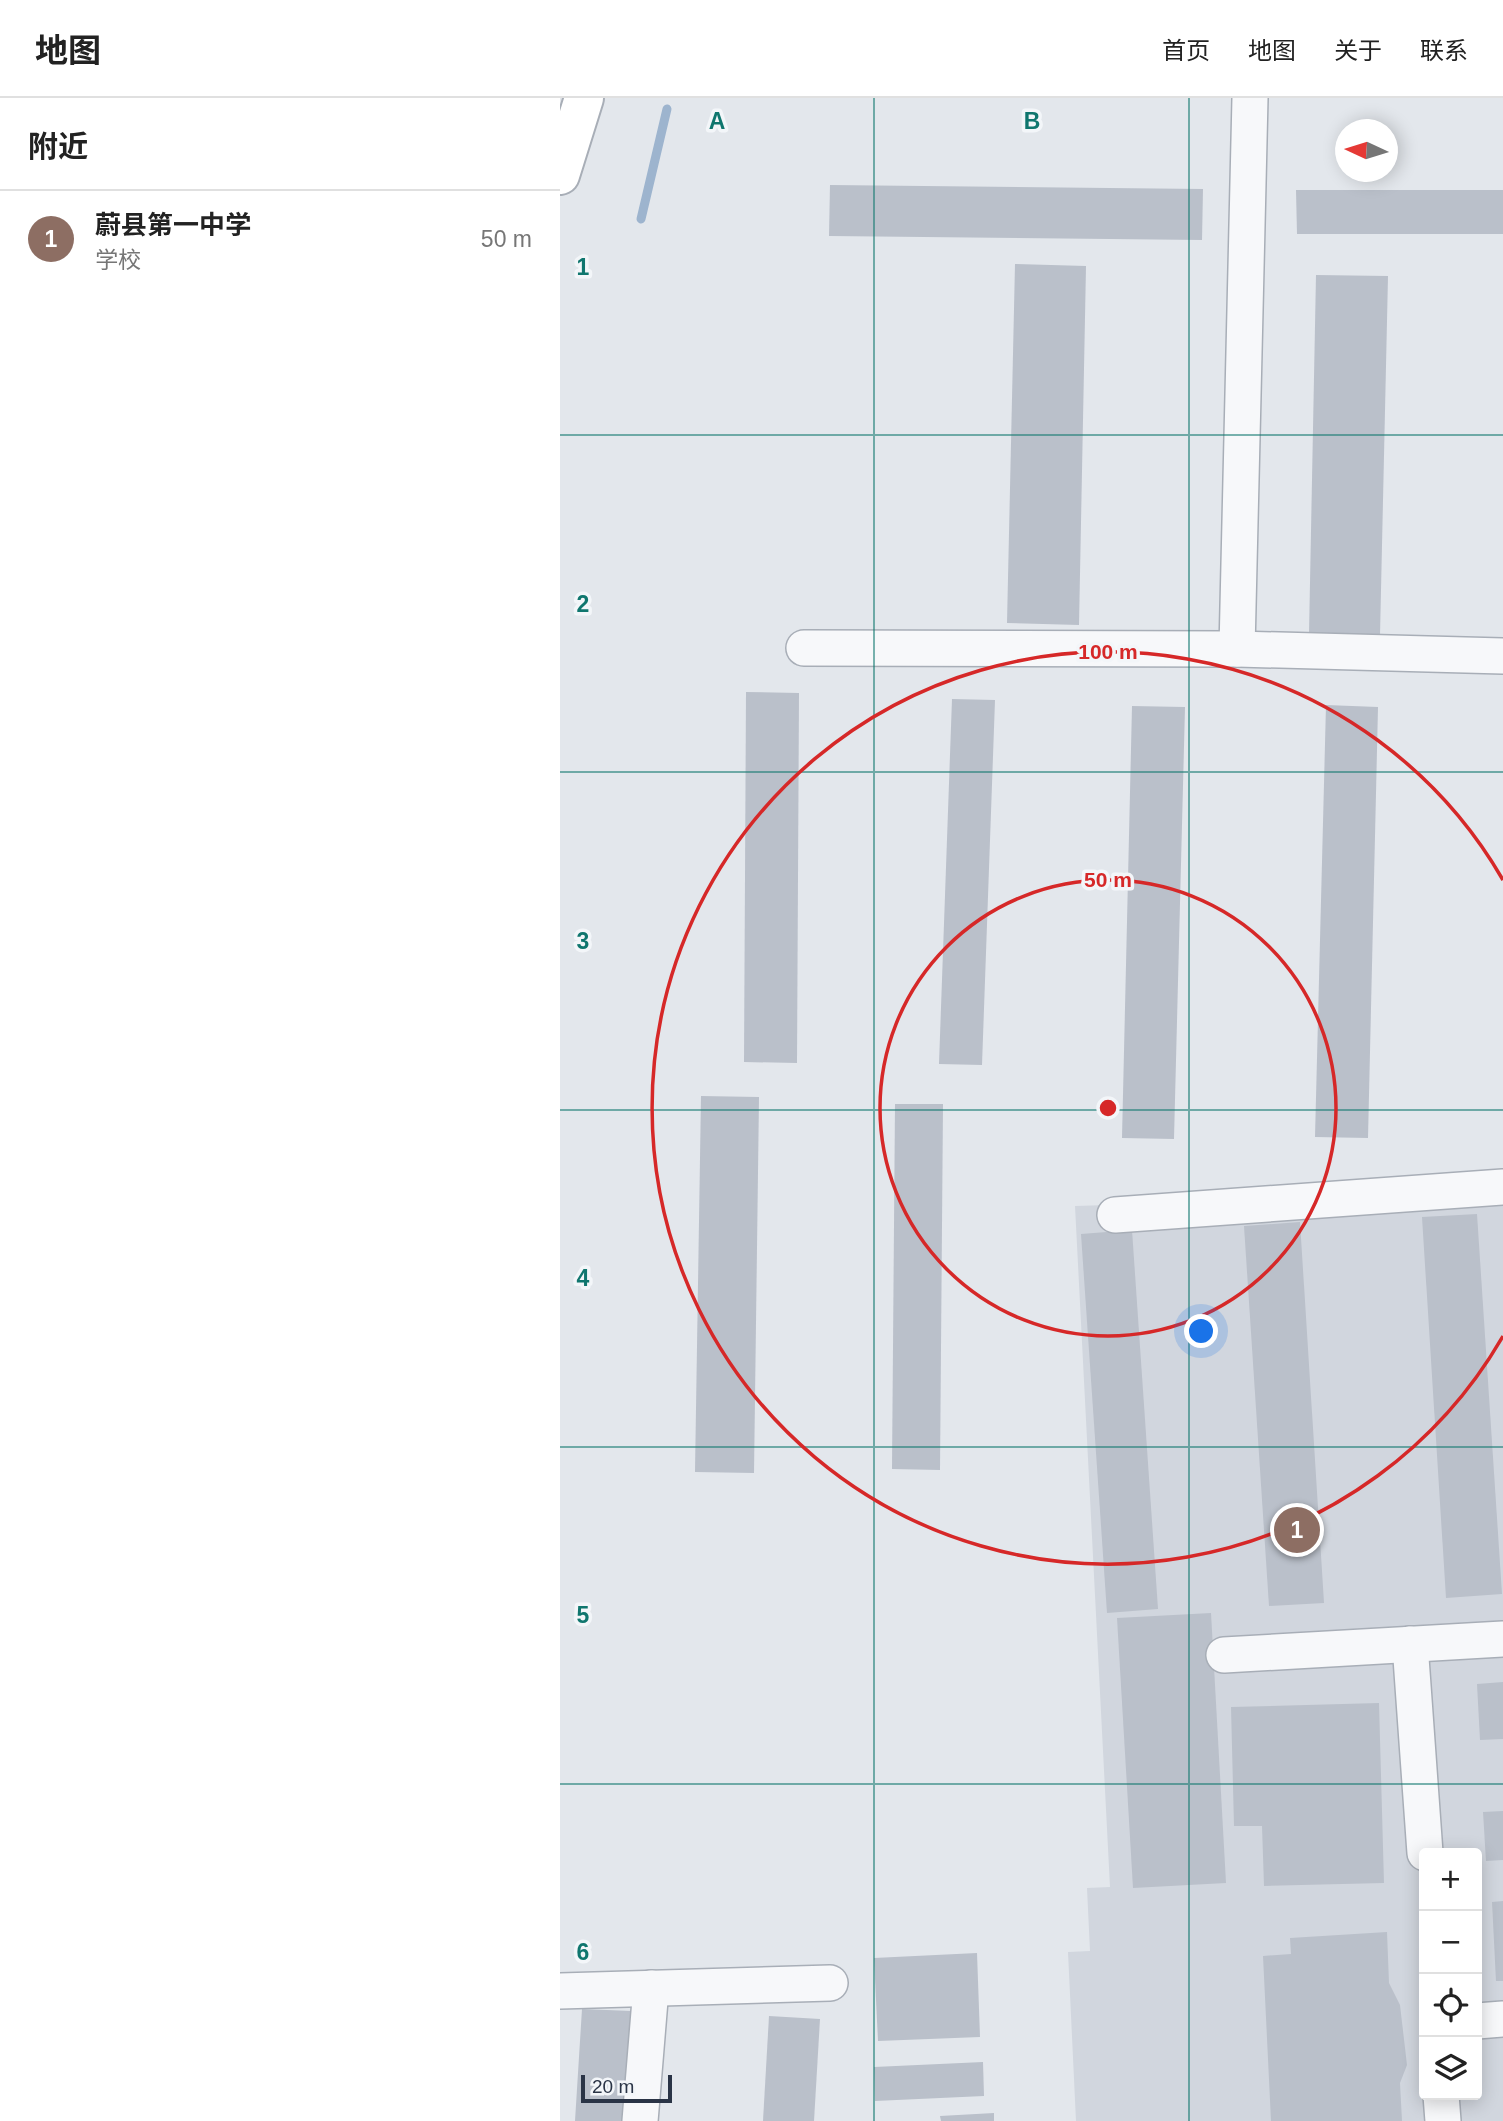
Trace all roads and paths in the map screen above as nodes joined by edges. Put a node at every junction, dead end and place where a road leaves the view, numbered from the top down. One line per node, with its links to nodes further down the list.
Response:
1 (584, 98): 3 (main road)
2 (1250, 98): 5 (street)
3 (560, 175)
4 (804, 648): 5 (street)
5 (1237, 649): 6 (street)
6 (1503, 656)
7 (1503, 1187): 8 (street)
8 (1115, 1215)
9 (1503, 1639): 10 (street)
10 (1410, 1644): 11 (street); 12 (street)
11 (1224, 1655)
12 (1424, 1848)
13 (830, 1983): 14 (street)
14 (651, 1989): 15 (street); 19 (street)
15 (560, 1991)
16 (1503, 2019): 17 (street)
17 (1482, 2021)
18 (1441, 2100): 20 (street)
19 (640, 2121)
20 (1443, 2121)

